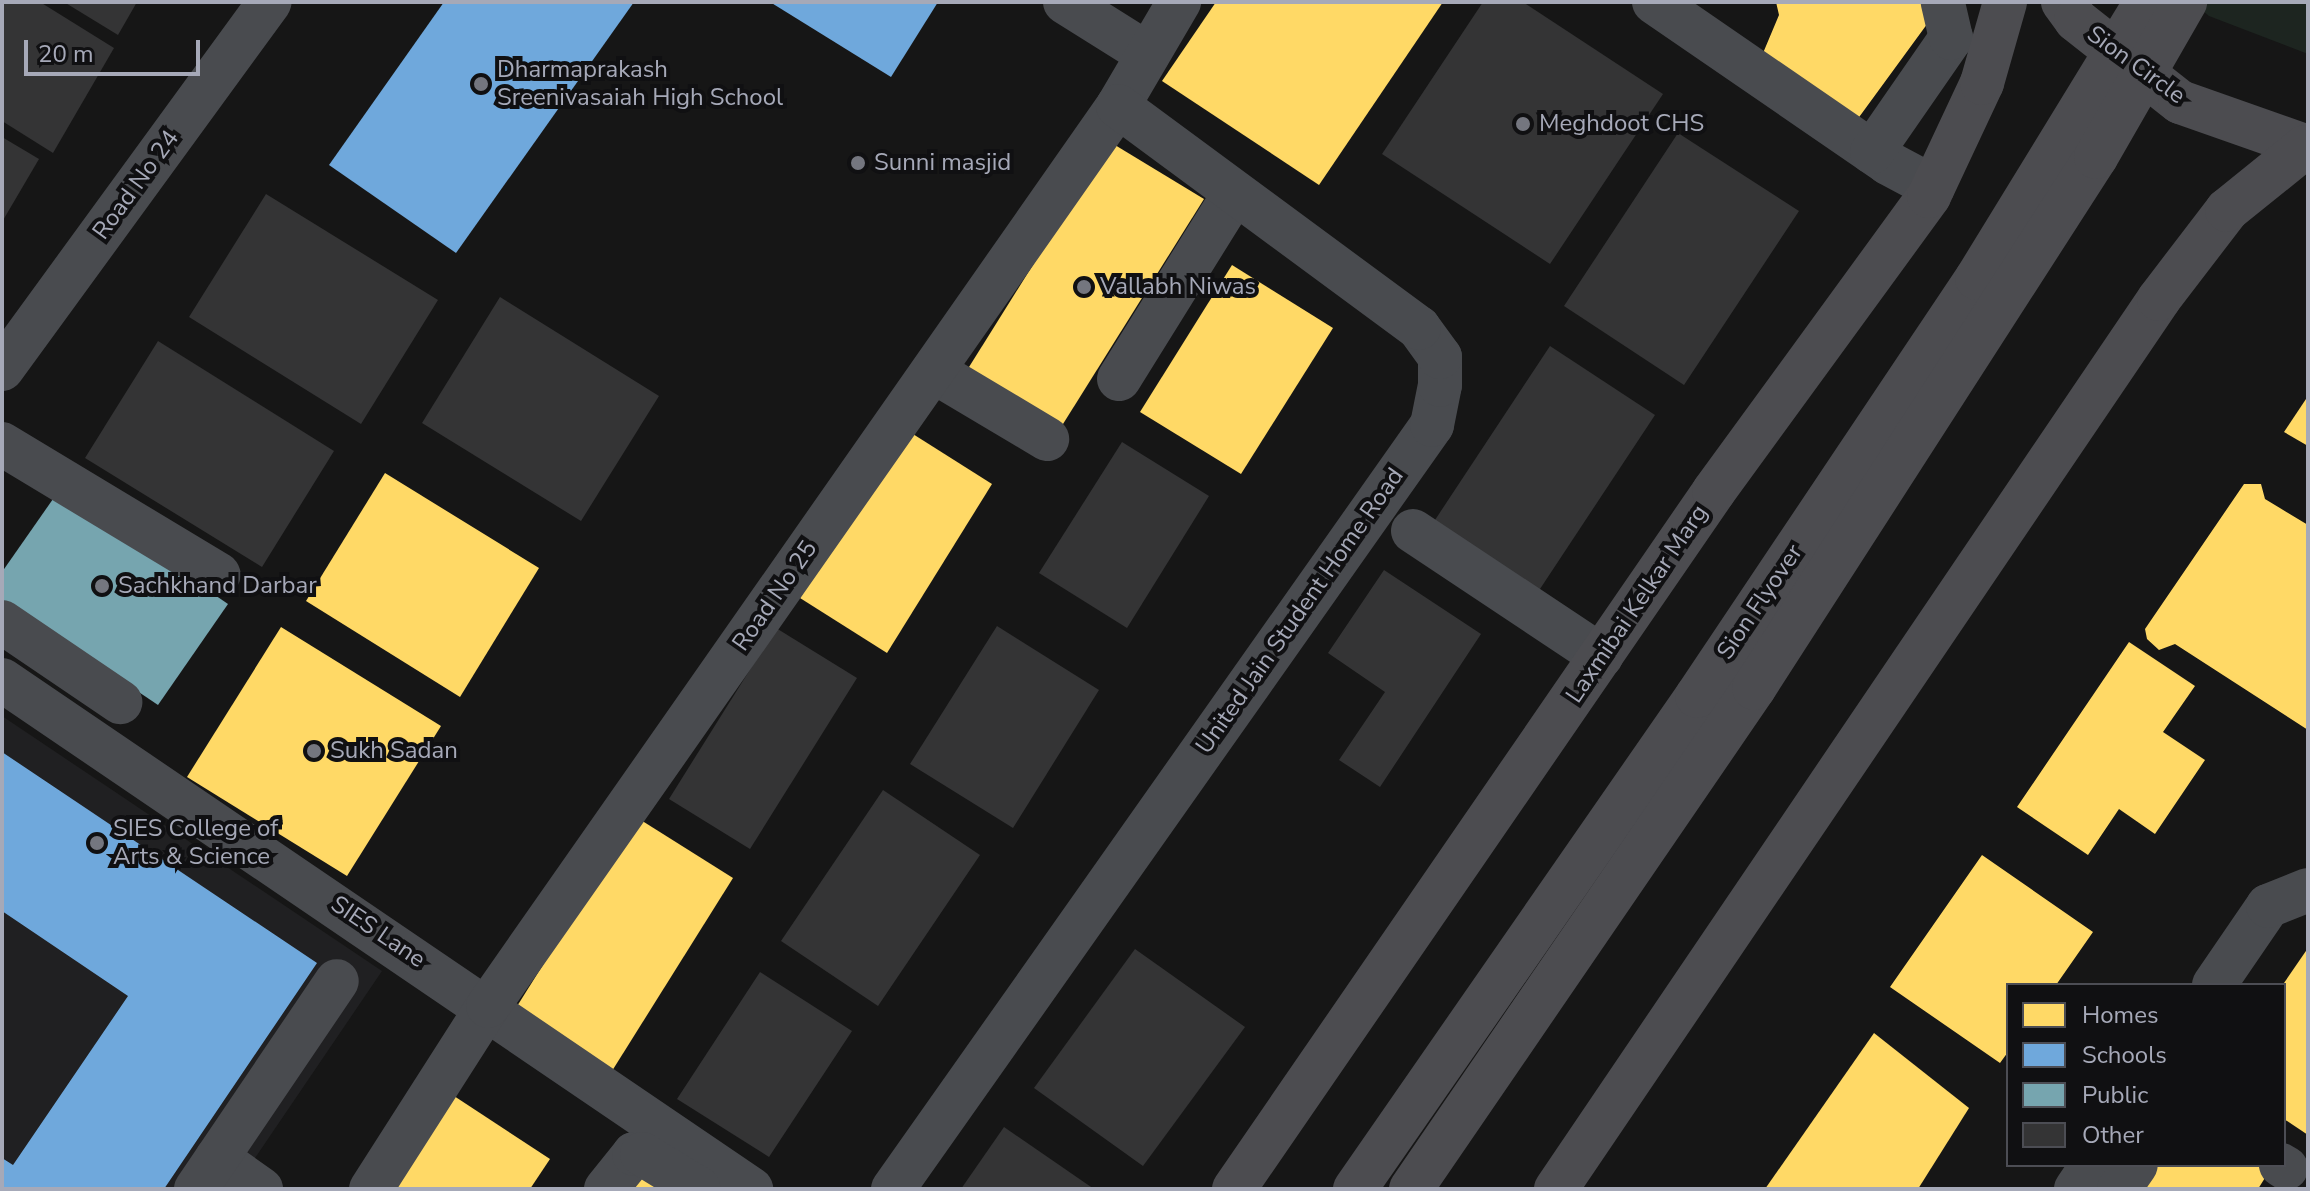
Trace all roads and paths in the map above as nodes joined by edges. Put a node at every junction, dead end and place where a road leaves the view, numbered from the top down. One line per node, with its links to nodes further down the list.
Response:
1 (270, 2): 16 (street, Road No 24)
2 (1065, 2): 10 (street)
3 (1179, 2): 10 (street, Road No 25)
4 (1654, 2): 13 (street)
5 (1943, 2): 13 (street)
6 (2005, 2): 14 (main road, Laxmibai Kelkar Marg)
7 (2063, 2): 12 (main road, Sion Circle)
8 (2146, 2): 41 (main road, Sion Flyover, bridge)
9 (2185, 2): 42 (main road, Sion Flyover, bridge)
10 (1148, 54): 11 (street, Road No 25)
11 (1118, 106): 15 (street, United Jain Student Home Road); 17 (street, Road No 25)
12 (2307, 147): 43 (main road)
13 (1872, 152): 14 (street)
14 (1933, 187): 24 (main road, Laxmibai Kelkar Marg)
15 (1235, 193): 18 (street); 39 (street, United Jain Student Home Road)
16 (2, 369)
17 (933, 371): 19 (street); 30 (street, Road No 25)
18 (1119, 379)
19 (1047, 439)
20 (2, 444): 22 (street)
21 (1413, 531): 24 (street)
22 (219, 575)
23 (2, 622): 26 (street)
24 (1601, 656): 40 (main road, Laxmibai Kelkar Marg)
25 (2, 680): 30 (street, SIES Lane)
26 (120, 702)
27 (2308, 890): 29 (street)
28 (337, 981): 33 (street)
29 (2215, 983)
30 (488, 1006): 35 (street, Road No 25); 38 (street, SIES Lane)
31 (2091, 1167): 44 (street)
32 (2135, 1167): 45 (street)
33 (207, 1174): 34 (street)
34 (261, 1189)
35 (371, 1189)
36 (606, 1189): 37 (street)
37 (700, 1189)
38 (751, 1189)
39 (893, 1189)
40 (1234, 1189)
41 (1355, 1189)
42 (1411, 1189)
43 (1556, 1189)
44 (2076, 1189)
45 (2119, 1189)

